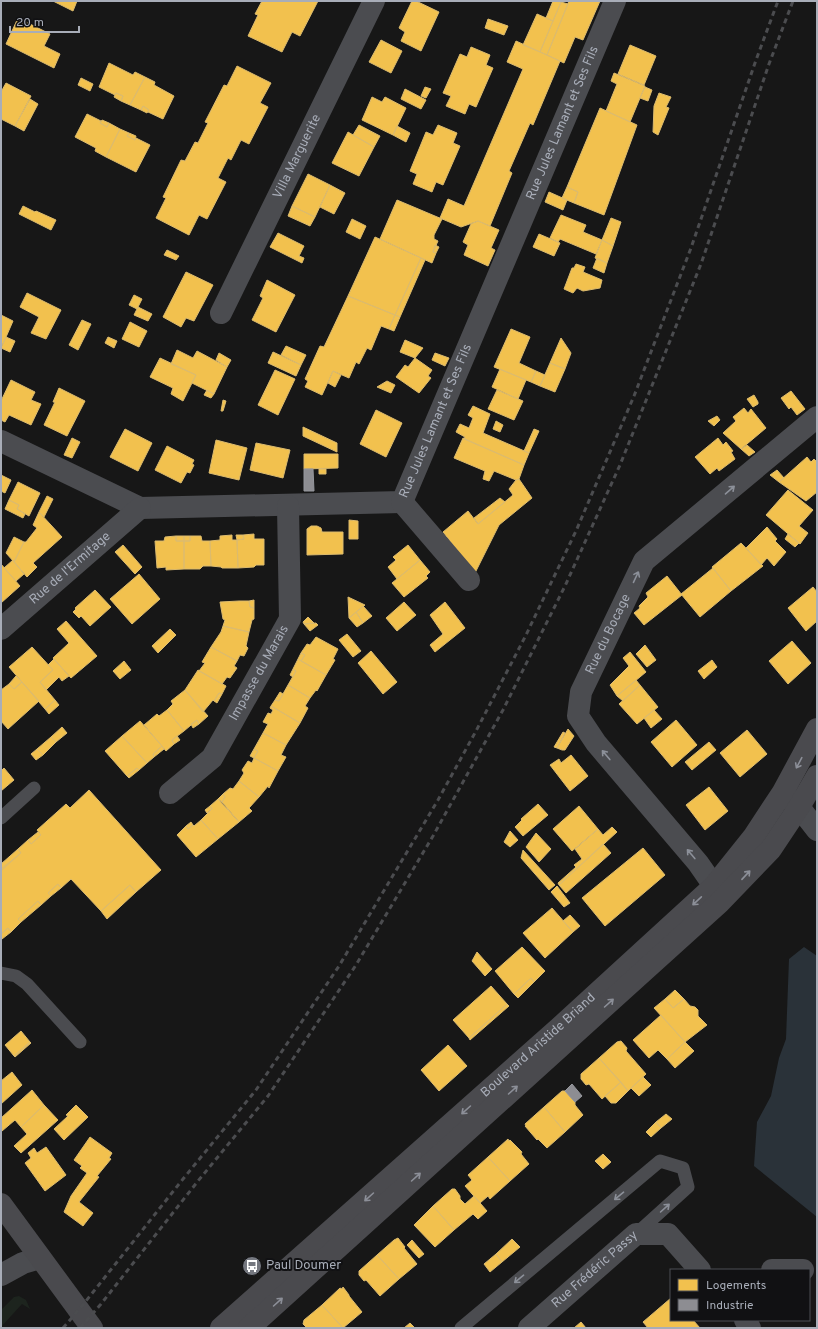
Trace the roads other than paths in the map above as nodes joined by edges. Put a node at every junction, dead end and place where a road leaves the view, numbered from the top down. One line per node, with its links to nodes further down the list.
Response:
1 (374, 1): 3 (street, Villa Marguerite)
2 (615, 1): 6 (street, Rue Jules Lamant et Ses Fils)
3 (221, 313)
4 (817, 417): 18 (street, Rue du Bocage, one-way to 4)
5 (1, 441): 8 (street, Rue Jules Lamant et Ses Fils)
6 (402, 502): 7 (street, Rue Jules Lamant et Ses Fils); 9 (street)
7 (288, 506): 8 (street, Rue Jules Lamant et Ses Fils); 14 (street, Impasse du Marais)
8 (140, 508): 10 (street, Rue de l'Ermitage)
9 (469, 580)
10 (1, 629)
11 (817, 729): 15 (main road, Boulevard Aristide Briand, one-way to 15)
12 (817, 776): 15 (main road, Boulevard Aristide Briand)
13 (34, 788): 16 (lane)
14 (170, 793)
15 (791, 800): 17 (street); 18 (main road, Boulevard Aristide Briand); 28 (main road, Boulevard Aristide Briand, one-way to 15)
16 (1, 818)
17 (817, 830)
18 (714, 886): 27 (main road, Boulevard Aristide Briand, one-way to 27)
19 (1, 973): 20 (lane)
20 (80, 1042)
21 (1, 1204): 23 (main road)
22 (636, 1234): 24 (street, Rue Frédéric Passy); 29 (lane, one-way to 29); 30 (street, Rue Frédéric Passy)
23 (40, 1258): 25 (street); 26 (main road)
24 (699, 1269)
25 (1, 1275)
26 (92, 1328)
27 (221, 1328)
28 (249, 1328)
29 (461, 1328)
30 (529, 1328)

